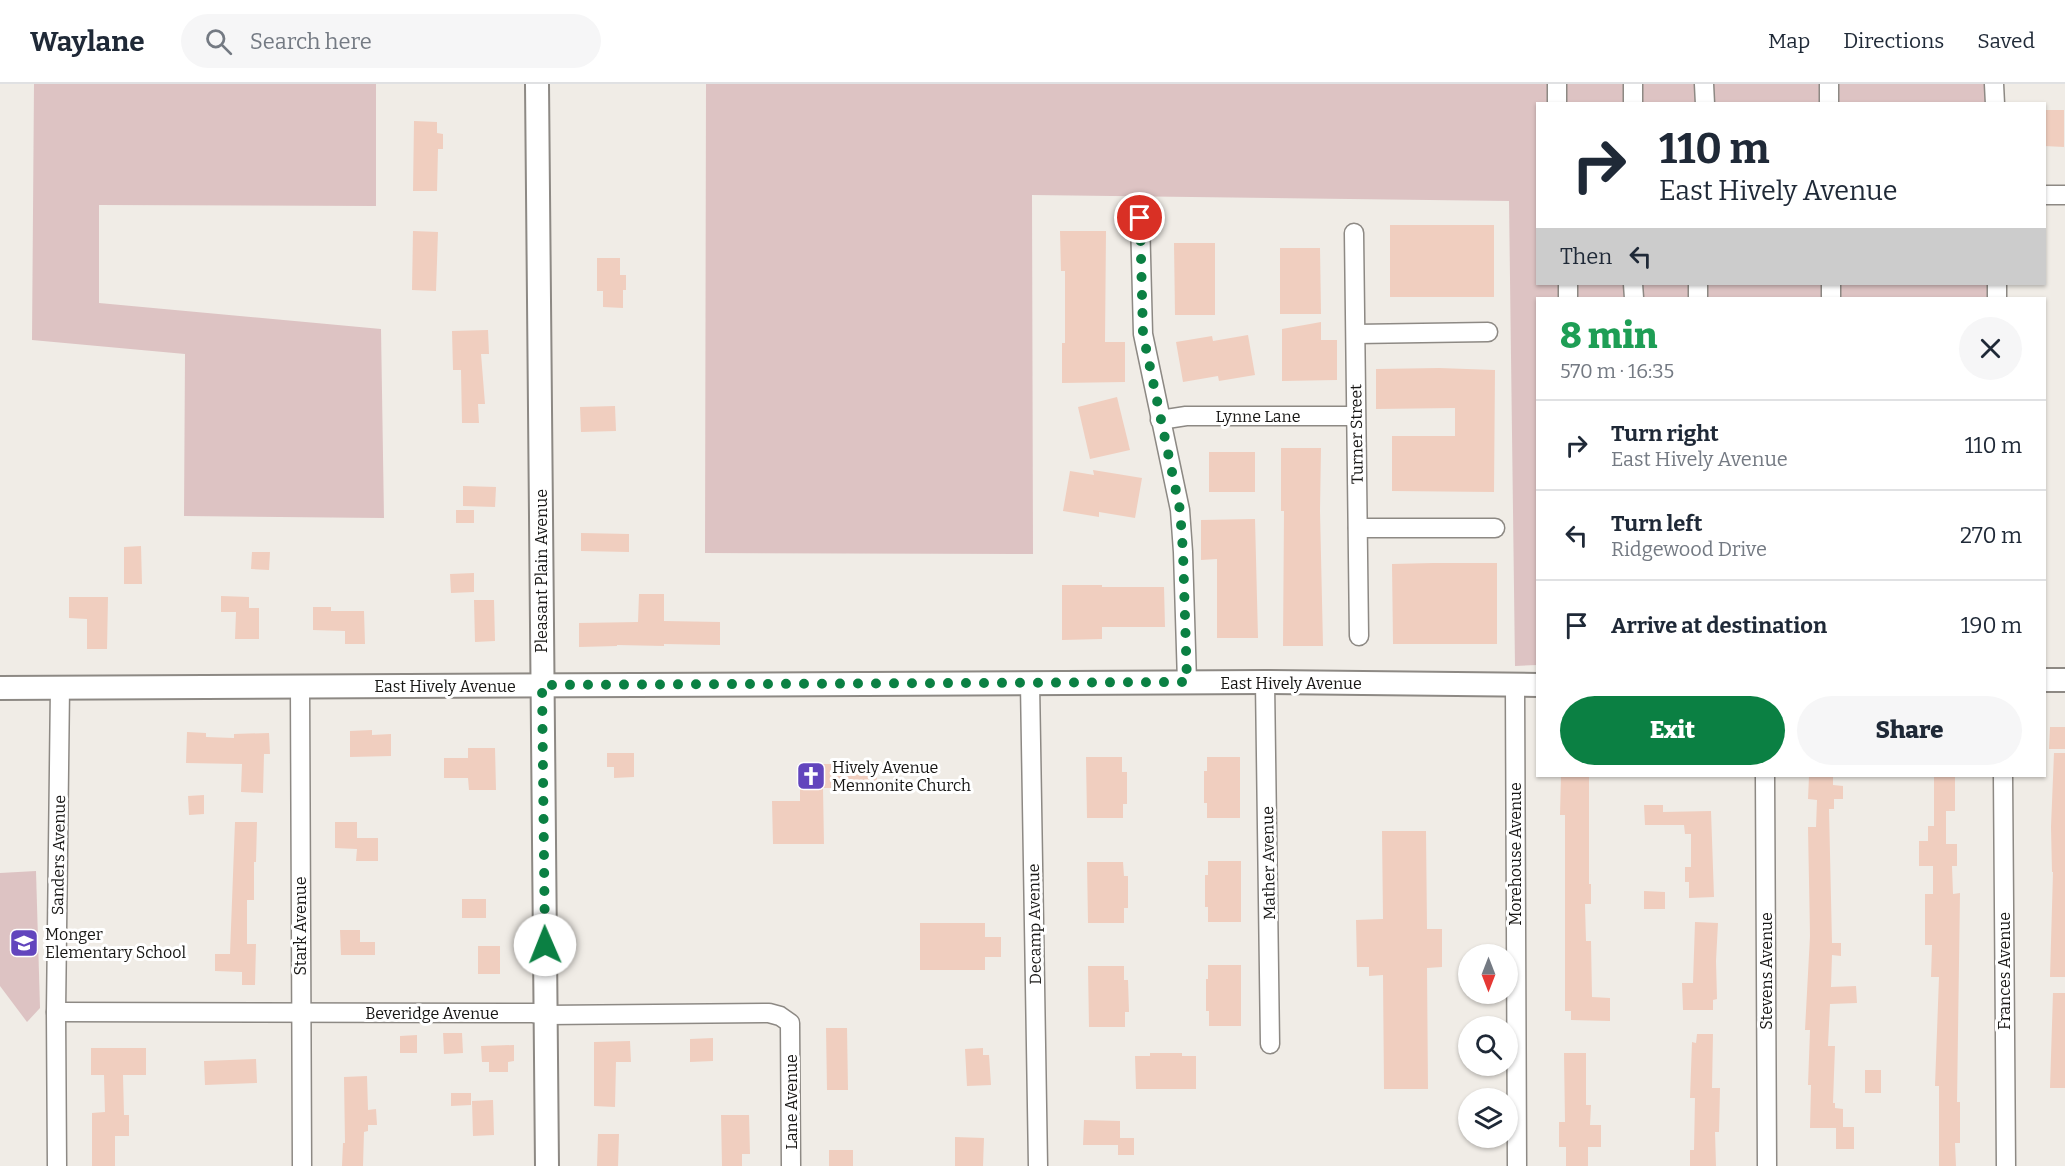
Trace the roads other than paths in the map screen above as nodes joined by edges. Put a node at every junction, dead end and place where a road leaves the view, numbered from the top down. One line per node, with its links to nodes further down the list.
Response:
1 (537, 84): 28 (street, Pleasant Plain Avenue)
2 (1557, 84): 7 (street)
3 (1633, 84): 8 (street)
4 (1704, 84): 9 (street)
5 (1829, 84): 10 (street)
6 (1994, 84): 11 (street)
7 (1557, 102)
8 (1633, 102)
9 (1705, 102)
10 (1829, 102)
11 (1995, 102)
12 (2046, 195): 13 (street)
13 (2065, 195)
14 (1140, 218): 19 (street)
15 (1354, 233): 17 (street, Turner Street)
16 (1488, 332): 17 (street)
17 (1356, 334): 18 (street, Turner Street)
18 (1355, 416): 19 (street, Lynne Lane); 20 (street, Turner Street)
19 (1160, 420): 25 (street)
20 (1358, 528): 21 (street); 22 (street, Turner Street)
21 (1495, 528)
22 (1359, 636)
23 (2046, 680): 24 (street)
24 (2065, 680)
25 (1187, 682): 26 (street, East Hively Avenue); 27 (street, East Hively Avenue)
26 (1265, 682): 31 (street, East Hively Avenue); 40 (street, Mather Avenue)
27 (1030, 683): 28 (street, East Hively Avenue); 45 (street, Decamp Avenue)
28 (542, 685): 30 (street, East Hively Avenue); 38 (street, Pleasant Plain Avenue)
29 (1536, 685): 31 (street, East Hively Avenue)
30 (300, 686): 32 (street, East Hively Avenue); 37 (street, Stark Avenue)
31 (1515, 686): 46 (street, Morehouse Avenue)
32 (60, 687): 33 (street, East Hively Avenue); 36 (street, Sanders Avenue)
33 (0, 688)
34 (1765, 777): 47 (street, Stevens Avenue)
35 (2003, 777): 48 (street, Frances Avenue)
36 (56, 1012): 37 (street, Beveridge Avenue); 41 (street, Sanders Avenue)
37 (300, 1013): 38 (street, Beveridge Avenue); 42 (street, Stark Avenue)
38 (546, 1015): 39 (street, Beveridge Avenue); 43 (street, Pleasant Plain Avenue)
39 (791, 1037): 44 (street, Lane Avenue)
40 (1270, 1044)
41 (57, 1166)
42 (302, 1166)
43 (547, 1166)
44 (791, 1166)
45 (1038, 1166)
46 (1518, 1166)
47 (1767, 1166)
48 (2006, 1166)

